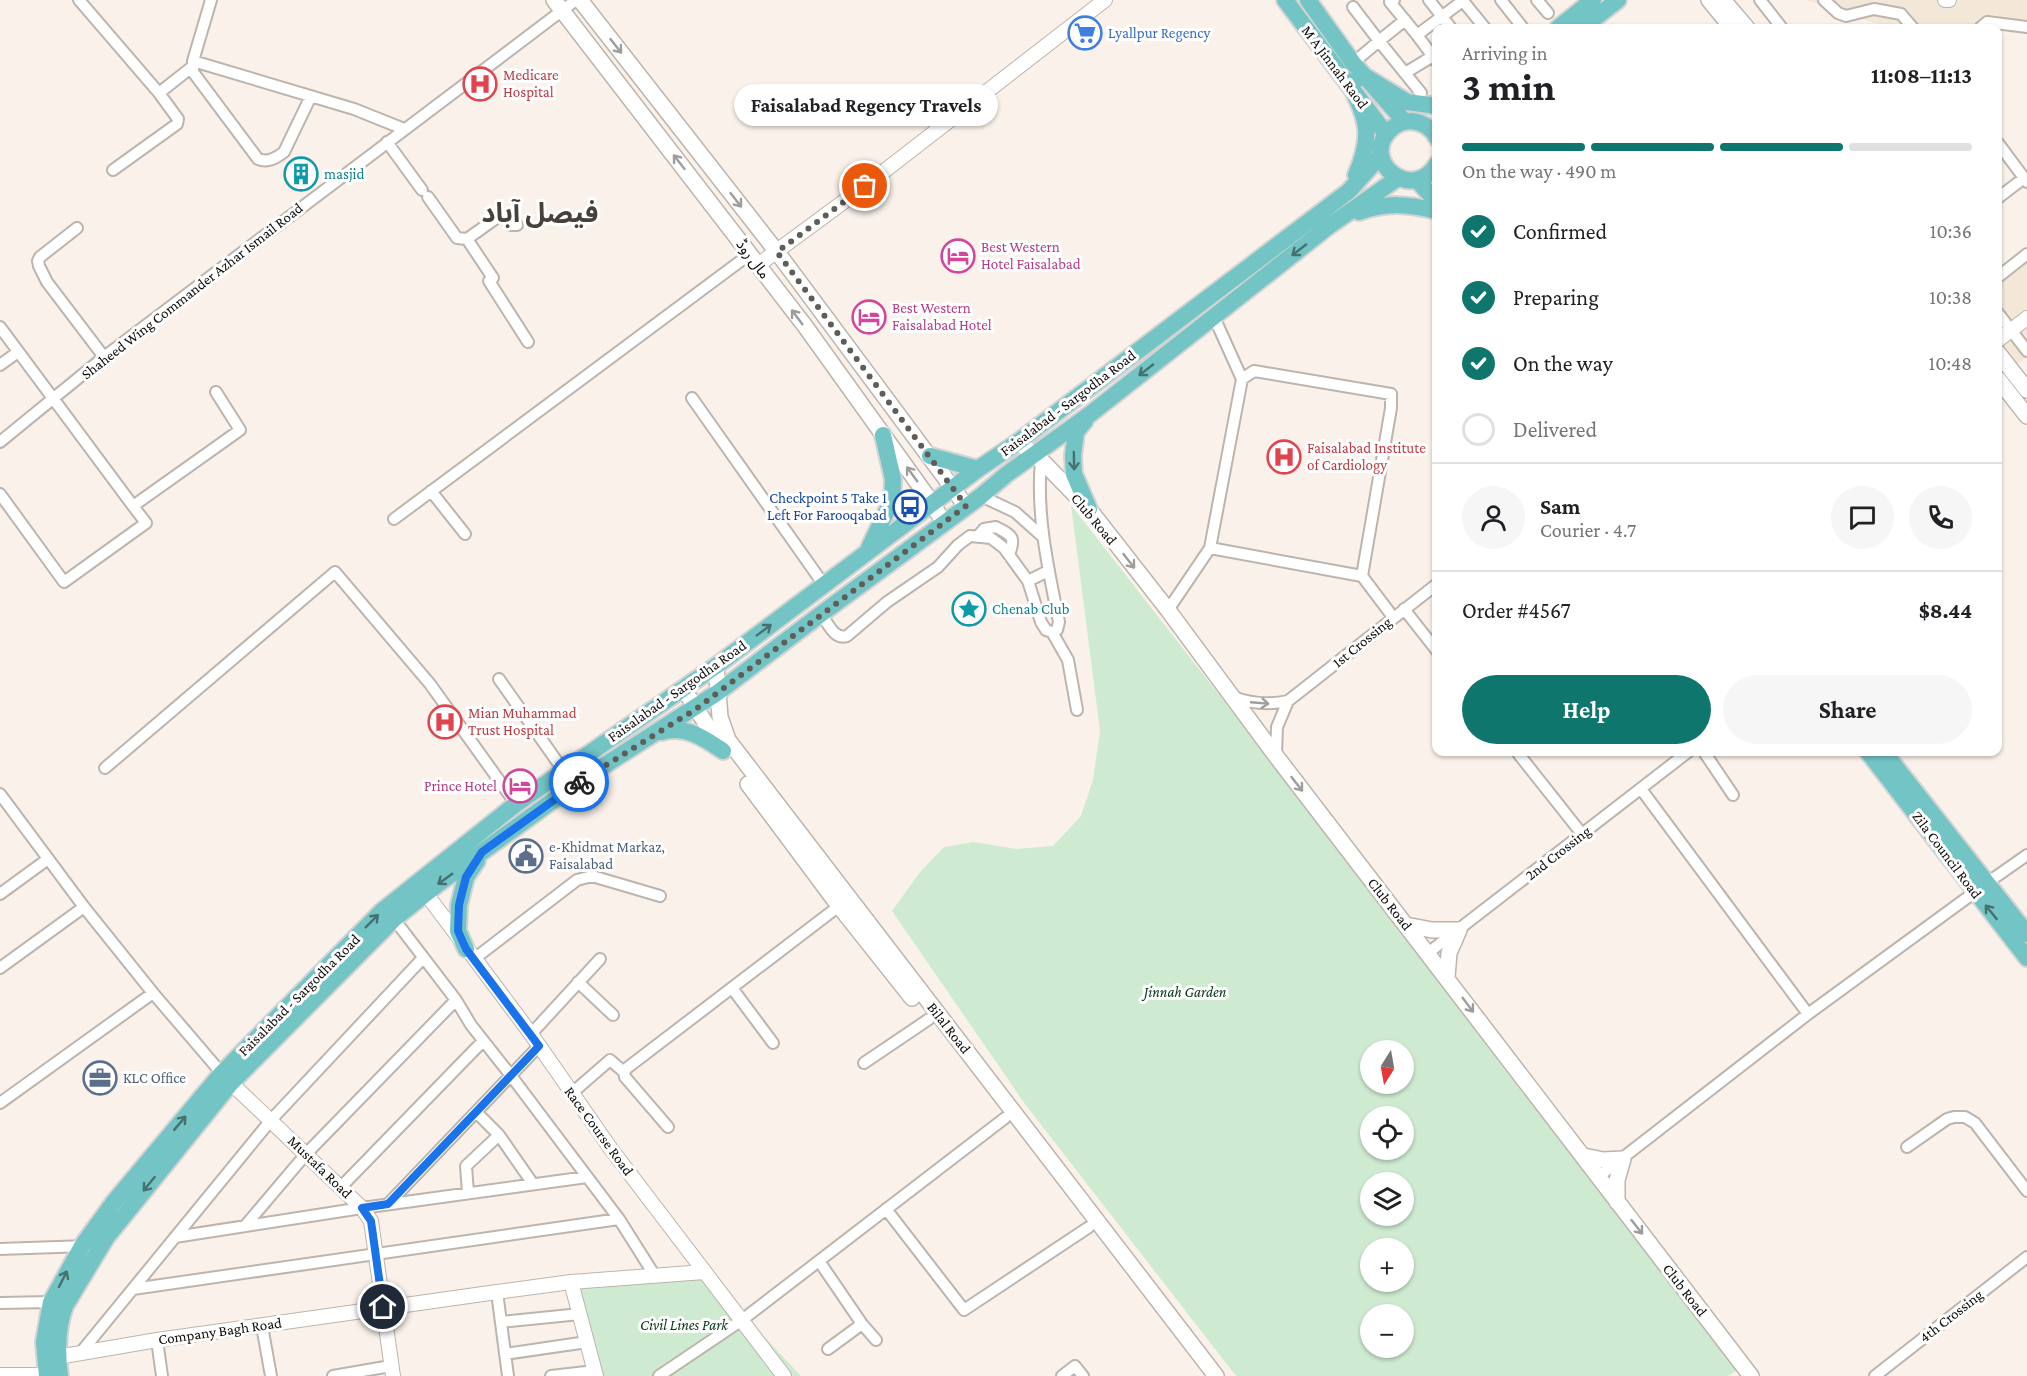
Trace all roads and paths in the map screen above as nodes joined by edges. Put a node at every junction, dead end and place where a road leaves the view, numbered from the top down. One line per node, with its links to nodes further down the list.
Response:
1 (79, 0): 45 (street)
2 (211, 0): 42 (street)
3 (576, 0): 19 (street, Shaheed Wing Commander Azhar Ismail Road)
4 (580, 0): 70 (main road, مال روڈ, one-way to 70)
5 (1105, 0): 20 (street)
6 (1285, 0): 44 (main road, M A Jinnah Raod)
7 (1394, 0): 24 (street)
8 (1430, 0): 23 (street)
9 (1501, 0): 29 (street)
10 (1538, 0): 22 (street)
11 (1593, 0): 30 (main road)
12 (1618, 0): 31 (main road)
13 (1709, 0): 32 (main road)
14 (1724, 0): 33 (main road)
15 (1760, 0): 34 (street)
16 (1824, 0): 35 (street)
17 (1312, 1): 44 (main road, M A Jinnah Raod)
18 (1464, 1): 23 (street); 28 (street)
19 (558, 5): 51 (street, Shaheed Wing Commander Azhar Ismail Road); 72 (main road, مال روڈ, one-way to 19)
20 (1087, 5): 70 (street)
21 (1353, 7): 39 (street)
22 (1548, 13)
23 (1442, 17): 26 (street); 27 (street)
24 (1405, 20): 38 (street); 39 (street)
25 (1432, 24): 38 (street)
26 (1433, 24)
27 (1447, 24)
28 (1482, 24)
29 (1520, 24)
30 (1563, 24)
31 (1587, 24)
32 (1729, 24)
33 (1744, 24)
34 (1779, 24)
35 (1910, 24)
36 (1985, 24): 37 (street)
37 (2027, 27)
38 (1418, 35): 40 (street)
39 (1379, 41): 43 (street); 44 (street)
40 (1432, 55)
41 (1432, 60): 43 (street)
42 (193, 64): 45 (street); 47 (street); 47 (street)
43 (1405, 73): 46 (street)
44 (1355, 74): 48 (main road); 50 (main road, M A Jinnah Raod); 53 (main road, M A Jinnah Raod); 62 (main road)
45 (159, 93): 57 (street)
46 (1421, 93)
47 (311, 96): 51 (street)
48 (1432, 105)
49 (1432, 116): 50 (main road)
50 (1413, 122): 52 (main road, M A Jinnah Raod); 53 (main road)
51 (404, 129): 54 (street, Shaheed Wing Commander Azhar Ismail Road)
52 (1432, 132)
53 (1386, 134): 56 (main road)
54 (387, 142): 69 (street); 83 (street, Shaheed Wing Commander Azhar Ismail Road)
55 (2002, 148): 61 (street)
56 (1381, 155): 59 (main road); 62 (main road, Faisalabad - Sargodha Road)
57 (113, 170)
58 (1432, 170): 60 (main road)
59 (1398, 178): 60 (main road); 66 (main road, Faisalabad - Sargodha Road)
60 (1417, 180): 64 (main road)
61 (2026, 180): 63 (street)
62 (1349, 191): 66 (main road, Faisalabad - Sargodha Road)
63 (2002, 195)
64 (1432, 196)
65 (1432, 210): 66 (main road)
66 (1330, 219): 74 (main road, Faisalabad - Sargodha Road, one-way to 74); 96 (main road, Faisalabad - Sargodha Road)
67 (517, 225): 69 (street)
68 (77, 228): 83 (street)
69 (467, 239): 80 (street)
70 (777, 252): 72 (street); 97 (main road, مال روڈ)
71 (2027, 254): 73 (street)
72 (754, 260): 94 (main road, مال روڈ, one-way to 72); 101 (street)
73 (2002, 274)
74 (1214, 317): 86 (street); 92 (main road, Faisalabad - Sargodha Road, one-way to 92)
75 (2002, 318): 78 (street)
76 (2027, 318): 78 (street)
77 (0, 327): 81 (street)
78 (2012, 330): 79 (street); 82 (street)
79 (2002, 337)
80 (528, 342)
81 (18, 351): 85 (street); 91 (street)
82 (2027, 351)
83 (104, 357): 91 (street, Shaheed Wing Commander Azhar Ismail Road)
84 (2002, 358): 88 (main road)
85 (0, 365)
86 (1242, 379): 112 (street); 115 (street)
87 (2002, 384): 93 (main road)
88 (2027, 390)
89 (216, 392): 105 (street)
90 (692, 398): 117 (street)
91 (54, 399): 95 (street, Shaheed Wing Commander Azhar Ismail Road); 105 (street)
92 (1089, 416): 98 (main road, Faisalabad - Sargodha Road); 107 (main road, one-way to 107)
93 (2027, 416)
94 (883, 435): 104 (main road, مال روڈ, one-way to 94); 113 (main road)
95 (0, 442)
96 (1018, 442): 98 (main road, Club Road); 99 (main road, Faisalabad - Sargodha Road)
97 (930, 456): 99 (main road); 100 (main road, مال روڈ)
98 (1038, 457): 103 (main road, Faisalabad - Sargodha Road); 107 (main road, Club Road); 111 (street)
99 (978, 469): 100 (main road, Faisalabad - Sargodha Road)
100 (953, 489): 104 (main road, Faisalabad - Sargodha Road); 106 (main road, مال روڈ)
101 (431, 491): 108 (street); 110 (street)
102 (0, 494): 105 (street)
103 (981, 496): 106 (main road, Faisalabad - Sargodha Road); 111 (street)
104 (932, 503): 109 (main road, مال روڈ); 113 (main road, Faisalabad - Sargodha Road)
105 (134, 506)
106 (966, 506): 109 (main road, Faisalabad - Sargodha Road)
107 (1089, 509): 120 (main road, Club Road, one-way to 120)
108 (394, 519)
109 (944, 523): 121 (main road, Faisalabad - Sargodha Road)
110 (465, 534)
111 (1042, 536): 114 (street)
112 (1210, 548): 115 (street); 120 (street)
113 (867, 552): 117 (main road, Faisalabad - Sargodha Road)
114 (1048, 571): 116 (street); 123 (street)
115 (1362, 576): 122 (street)
116 (1028, 581): 121 (street); 123 (street)
117 (824, 585): 125 (main road, Faisalabad - Sargodha Road, one-way to 117)
118 (1432, 588): 119 (street, 1st Crossing)
119 (1404, 609): 122 (street, 1st Crossing); 124 (street)
120 (1168, 610): 129 (main road, Club Road)
121 (820, 614): 128 (main road, Faisalabad - Sargodha Road)
122 (1393, 617): 130 (street, 1st Crossing)
123 (1052, 632): 132 (street)
124 (1432, 645)
125 (716, 666): 127 (main road, Faisalabad - Sargodha Road); 128 (main road, Bilal Road)
126 (499, 679): 142 (street)
127 (683, 688): 131 (main road, Bilal Road); 142 (main road, Faisalabad - Sargodha Road)
128 (717, 693): 131 (main road, Faisalabad - Sargodha Road); 250 (main road, Bilal Road)
129 (1232, 697): 130 (street, one-way to 130); 135 (main road, Club Road)
130 (1288, 701): 135 (street, 1st Crossing)
131 (696, 709): 133 (main road, Faisalabad - Sargodha Road); 134 (main road, Bilal Road)
132 (1077, 710)
133 (649, 736): 134 (main road); 150 (main road, Faisalabad - Sargodha Road)
134 (723, 751): 157 (main road, Bilal Road)
135 (1276, 756): 160 (main road, Club Road, one-way to 160)
136 (1520, 756): 148 (street)
137 (1683, 756): 143 (street, 2nd Crossing)
138 (1707, 756): 145 (street)
139 (1871, 756): 149 (main road, Zila Council Road)
140 (1887, 756): 149 (main road, Zila Council Road)
141 (105, 768): 146 (street)
142 (563, 770): 146 (main road, Faisalabad - Sargodha Road)
143 (1641, 789): 148 (street, 2nd Crossing); 174 (street)
144 (0, 794): 147 (street)
145 (1733, 795)
146 (516, 804): 153 (main road, Faisalabad - Sargodha Road)
147 (4, 806): 152 (street)
148 (1582, 834): 161 (street, 2nd Crossing)
149 (1942, 838): 154 (main road, Zila Council Road)
150 (482, 852): 153 (main road, Faisalabad - Sargodha Road, one-way to 153); 164 (main road)
151 (2027, 855): 154 (street)
152 (48, 859): 155 (street); 158 (street)
153 (422, 888): 159 (main road, Faisalabad - Sargodha Road); 164 (street, Race Course Road); 184 (main road, Faisalabad - Sargodha Road, one-way to 153)
154 (1981, 888): 162 (main road, Zila Council Road); 166 (main road, Zila Council Road, one-way to 154); 174 (street)
155 (0, 894)
156 (660, 896): 164 (street)
157 (839, 906): 171 (street); 176 (main road, Bilal Road)
158 (84, 907): 168 (street); 172 (street)
159 (394, 919): 165 (street); 184 (main road, Faisalabad - Sargodha Road)
160 (1407, 925): 161 (main road); 163 (main road, Club Road)
161 (1459, 930): 163 (street, 2nd Crossing); 169 (main road)
162 (2027, 934)
163 (1428, 953): 169 (main road, Club Road)
164 (470, 954): 177 (street, Race Course Road)
165 (423, 958): 173 (street); 189 (street)
166 (2027, 958)
167 (600, 959): 170 (street)
168 (0, 968)
169 (1447, 977): 194 (main road, Club Road, one-way to 194)
170 (578, 982): 175 (street); 177 (street)
171 (732, 987): 179 (street); 182 (street)
172 (153, 993): 184 (street); 186 (street)
173 (456, 1000): 178 (street); 193 (street)
174 (1808, 1014): 195 (street)
175 (613, 1015)
176 (929, 1019): 181 (street); 188 (main road, Bilal Road)
177 (531, 1034): 180 (street, Race Course Road)
178 (483, 1041): 183 (street); 199 (street)
179 (773, 1043)
180 (539, 1046): 183 (street); 185 (street, Race Course Road)
181 (864, 1063)
182 (624, 1072): 185 (street); 190 (street)
183 (512, 1077): 187 (street); 196 (street)
184 (226, 1078): 189 (street, Mustafa Road); 210 (main road, Faisalabad - Sargodha Road, one-way to 184); 211 (main road, Faisalabad - Sargodha Road, one-way to 211)
185 (572, 1093): 216 (street, Race Course Road)
186 (0, 1103)
187 (477, 1113): 191 (street); 203 (street)
188 (1005, 1118): 205 (street); 208 (main road, Bilal Road)
189 (271, 1120): 193 (street, Mustafa Road); 209 (street)
190 (668, 1127)
191 (499, 1135): 198 (street); 201 (street)
192 (1906, 1147): 200 (street)
193 (306, 1154): 199 (street, Mustafa Road); 207 (street)
194 (1584, 1156): 195 (main road); 197 (main road, Club Road)
195 (1623, 1159): 197 (street); 202 (main road)
196 (587, 1177): 198 (street); 206 (street)
197 (1598, 1177): 202 (main road, Club Road)
198 (533, 1184): 201 (street)
199 (341, 1187): 204 (street, Mustafa Road)
200 (2027, 1191)
201 (468, 1193): 203 (street)
202 (1617, 1202): 251 (main road, Club Road, one-way to 251)
203 (388, 1204): 204 (street)
204 (362, 1208): 207 (street); 213 (street, Mustafa Road)
205 (886, 1209): 208 (street); 215 (street)
206 (619, 1219): 213 (street); 217 (street)
207 (245, 1226): 209 (street)
208 (1089, 1227): 249 (main road, Bilal Road)
209 (175, 1237): 219 (street)
210 (82, 1246): 211 (street); 212 (street); 221 (main road, Faisalabad - Sargodha Road, one-way to 210)
211 (101, 1246): 235 (main road, Faisalabad - Sargodha Road)
212 (0, 1249)
213 (376, 1255): 219 (street); 223 (street, Mustafa Road)
214 (2027, 1257): 252 (street, 4th Crossing)
215 (819, 1261): 225 (street); 227 (street)
216 (704, 1272): 217 (street, Company Bagh Road); 225 (street, Race Course Road)
217 (656, 1276): 218 (street, Company Bagh Road)
218 (571, 1282): 220 (street, Company Bagh Road); 224 (street)
219 (132, 1289): 233 (street)
220 (497, 1292): 223 (street, Company Bagh Road); 226 (street)
221 (51, 1302): 222 (street); 239 (main road, Faisalabad - Sargodha Road)
222 (0, 1303)
223 (383, 1307): 228 (street, Company Bagh Road); 236 (street, Mustafa Road)
224 (580, 1314): 226 (street); 231 (street)
225 (742, 1320): 245 (street); 246 (street, Race Course Road)
226 (501, 1323): 234 (street)
227 (862, 1324): 230 (street); 232 (street)
228 (262, 1326): 229 (street, Company Bagh Road); 241 (street)
229 (157, 1340): 233 (street, Company Bagh Road); 240 (street)
230 (876, 1340)
231 (587, 1342): 234 (street); 237 (street)
232 (828, 1349)
233 (82, 1351): 235 (street, Company Bagh Road)
234 (505, 1354): 243 (street)
235 (58, 1357): 239 (main road, Faisalabad - Sargodha Road)
236 (392, 1371): 242 (street)
237 (596, 1373): 244 (street)
238 (0, 1375): 239 (street)
239 (51, 1376)
240 (162, 1376)
241 (271, 1376)
242 (333, 1376)
243 (508, 1376)
244 (551, 1376)
245 (659, 1376)
246 (784, 1376)
247 (1062, 1376): 248 (street)
248 (1083, 1376)
249 (1203, 1376)
250 (1216, 1376)
251 (1751, 1376)
252 (1875, 1376)

